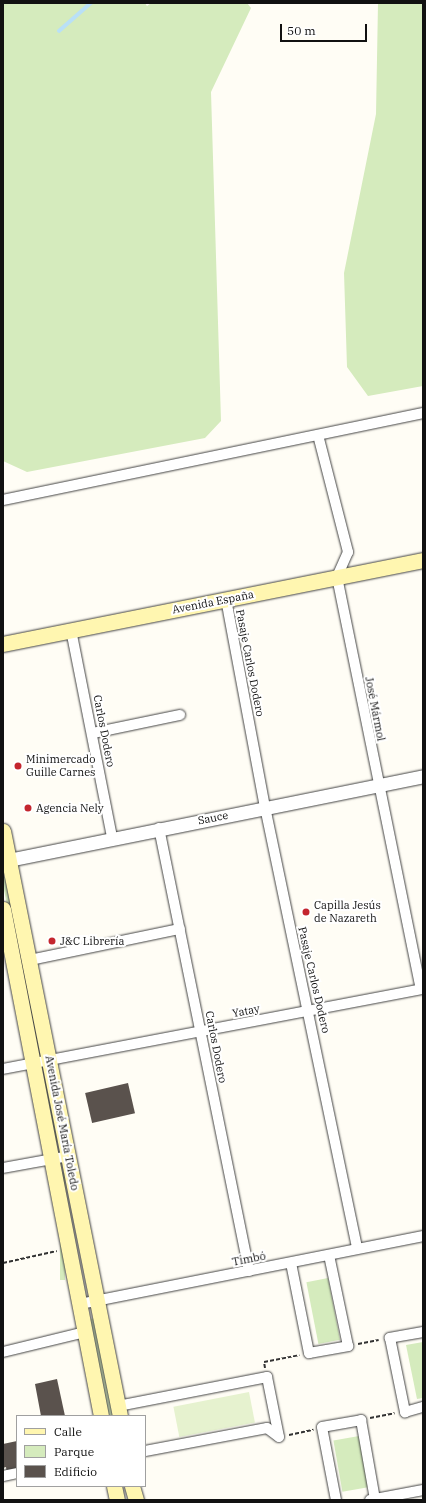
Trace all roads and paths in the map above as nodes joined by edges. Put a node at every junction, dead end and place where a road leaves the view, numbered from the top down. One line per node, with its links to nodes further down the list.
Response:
1 (423, 412): 2 (street)
2 (318, 435): 3 (street); 5 (street)
3 (3, 500)
4 (423, 560): 5 (main road, Avenida España)
5 (337, 577): 6 (main road, Avenida España); 12 (street, José Mármol)
6 (226, 599): 7 (main road, Avenida España); 13 (street, Pasaje Carlos Dodero)
7 (71, 630): 8 (main road, Avenida España); 10 (street, Carlos Dodero)
8 (3, 644)
9 (180, 715): 10 (street)
10 (93, 733): 16 (street, Carlos Dodero)
11 (423, 776): 12 (street, Sauce)
12 (378, 785): 13 (street, Sauce); 21 (street, José Mármol)
13 (265, 807): 14 (street, Sauce); 22 (street, Pasaje Carlos Dodero)
14 (159, 828): 16 (street, Sauce); 19 (street, Carlos Dodero)
15 (3, 831): 17 (main road, Avenida José María Toledo)
16 (112, 838): 17 (street, Sauce)
17 (6, 859): 20 (main road, Avenida José María Toledo)
18 (3, 909): 25 (main road, Avenida José María Toledo)
19 (180, 929): 20 (street); 23 (street, Carlos Dodero)
20 (30, 960): 24 (main road, Avenida José María Toledo)
21 (422, 989): 22 (street, Yatay)
22 (309, 1012): 23 (street, Yatay); 32 (street, Pasaje Carlos Dodero)
23 (201, 1032): 24 (street, Yatay); 36 (street, Carlos Dodero)
24 (49, 1061): 25 (street, Yatay); 27 (main road, Avenida José María Toledo)
25 (32, 1064): 26 (street, Yatay); 28 (main road, Avenida José María Toledo)
26 (3, 1069)
27 (69, 1156): 28 (street); 37 (main road, Avenida José María Toledo)
28 (50, 1159): 29 (street); 31 (main road, Avenida José María Toledo)
29 (3, 1168)
30 (423, 1236): 32 (street, Timbó)
31 (67, 1249): 34 (path); 38 (main road, Avenida José María Toledo)
32 (357, 1249): 33 (street, Timbó)
33 (329, 1255): 35 (street, Timbó); 42 (street)
34 (3, 1263)
35 (291, 1263): 36 (street, Timbó); 44 (street)
36 (249, 1271): 37 (street, Timbó)
37 (97, 1301): 38 (street, Timbó); 47 (main road, Avenida José María Toledo)
38 (80, 1304): 39 (main road, Avenida José María Toledo)
39 (85, 1332): 43 (street); 49 (main road, Avenida José María Toledo)
40 (423, 1332): 41 (street)
41 (390, 1338): 42 (path); 48 (street)
42 (348, 1346): 44 (street)
43 (3, 1352)
44 (309, 1353): 45 (path)
45 (267, 1377): 47 (street); 52 (street)
46 (423, 1407): 48 (street)
47 (119, 1411)
48 (405, 1412): 50 (path)
49 (101, 1415)
50 (361, 1420): 51 (street); 62 (street)
51 (322, 1428): 52 (path); 61 (street)
52 (278, 1437): 53 (street)
53 (146, 1451)
54 (16, 1473): 55 (street)
55 (3, 1476)
56 (114, 1487): 59 (main road)
57 (132, 1487): 60 (main road)
58 (423, 1490): 62 (street)
59 (117, 1500)
60 (136, 1500)
61 (336, 1500)
62 (372, 1500)

